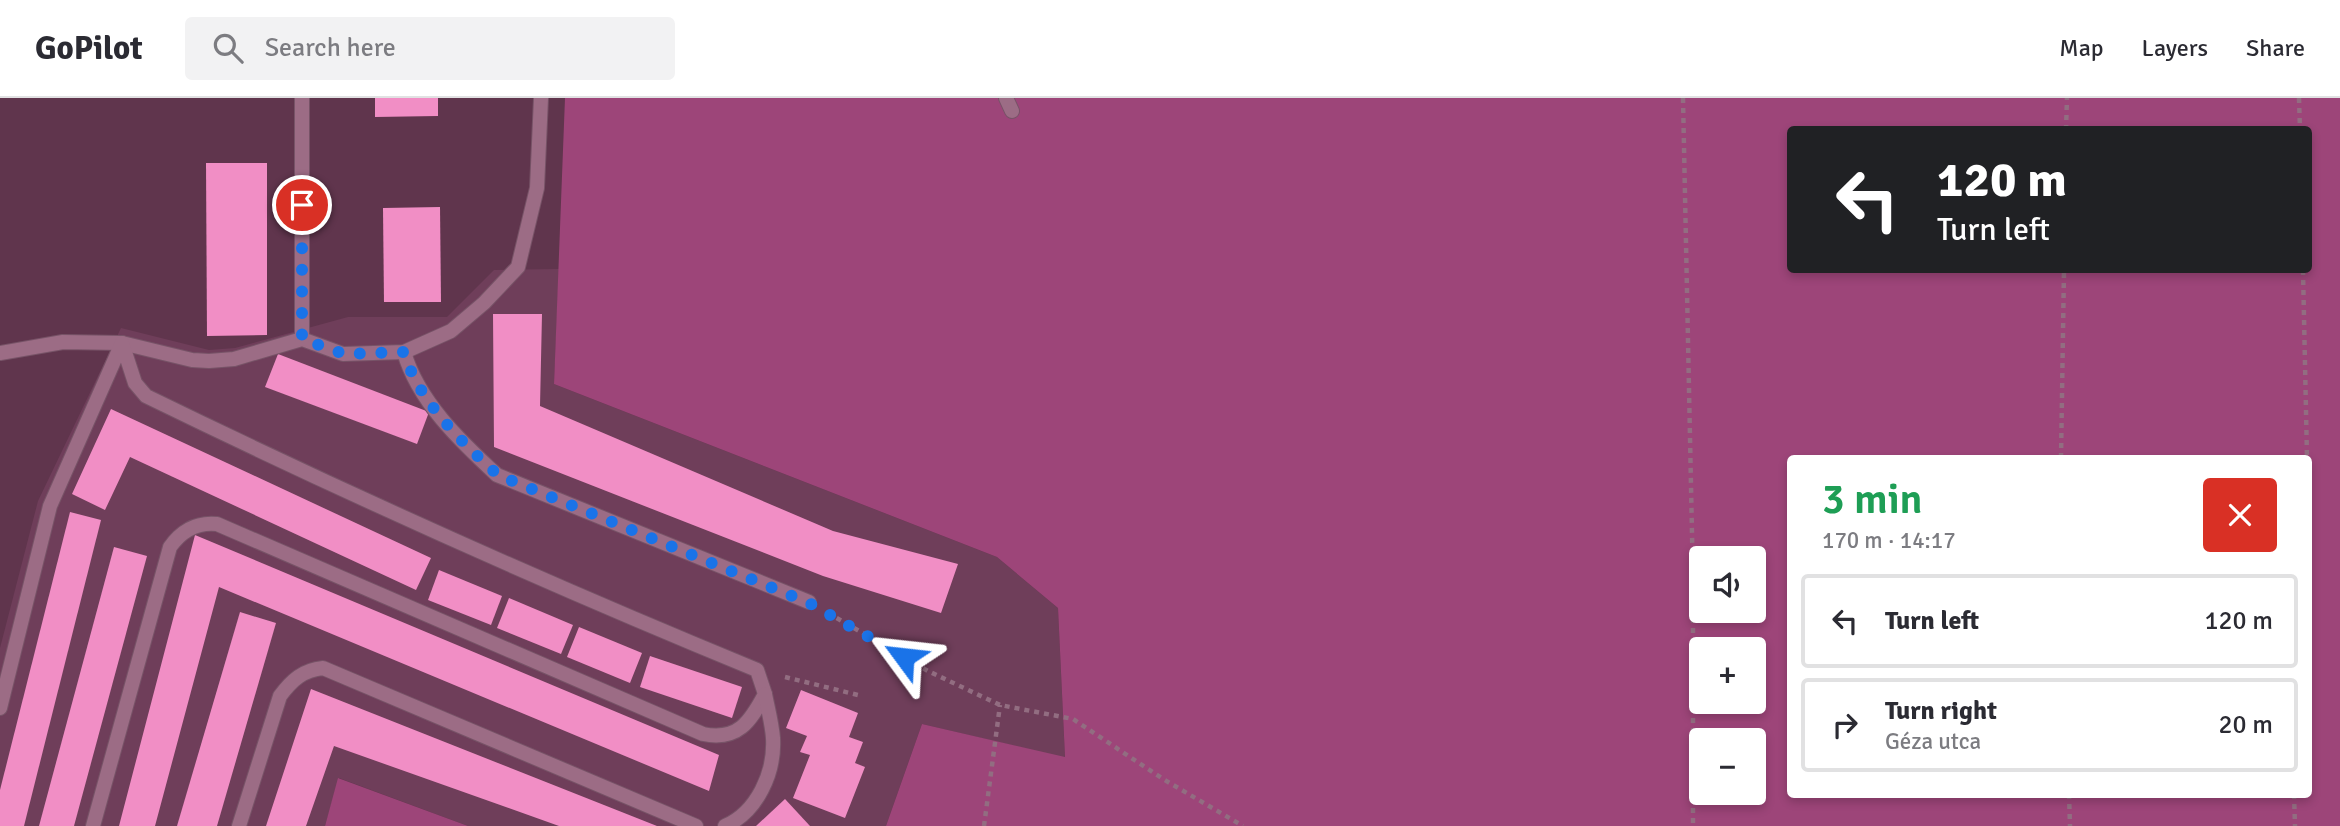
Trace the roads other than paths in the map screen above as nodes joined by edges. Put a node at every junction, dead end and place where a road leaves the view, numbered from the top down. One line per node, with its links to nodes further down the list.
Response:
1 (302, 98): 3 (street)
2 (541, 98): 6 (street)
3 (302, 339): 4 (street); 6 (street)
4 (122, 343): 5 (street); 8 (street); 9 (street)
5 (0, 352)
6 (404, 352): 7 (street)
7 (809, 603)
8 (765, 694): 10 (street); 13 (street)
9 (0, 708)
10 (93, 826)
11 (239, 826): 12 (street)
12 (695, 826)
13 (725, 826)

